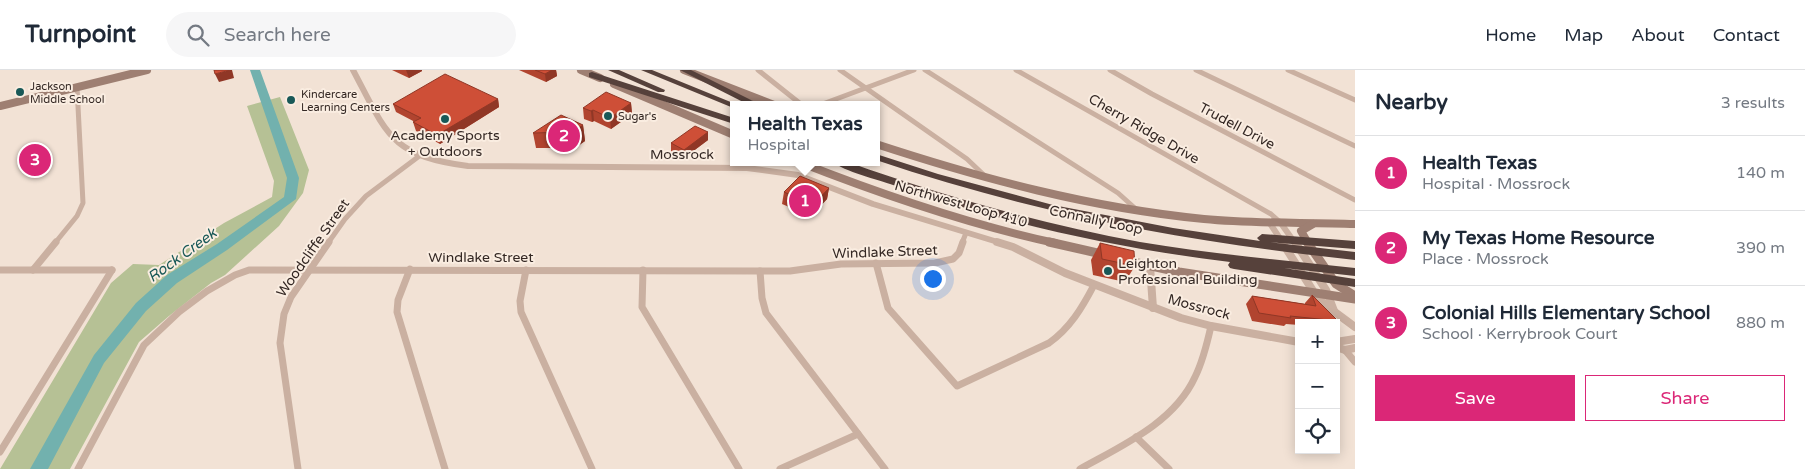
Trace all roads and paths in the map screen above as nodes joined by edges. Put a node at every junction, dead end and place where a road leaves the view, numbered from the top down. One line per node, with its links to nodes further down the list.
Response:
1 (147, 70): 16 (main road)
2 (353, 70): 30 (street, Mossrock)
3 (581, 70): 15 (main road)
4 (612, 70): 25 (highway)
5 (645, 70): 23 (highway)
6 (684, 70): 19 (highway); 20 (main road)
7 (758, 70): 21 (street)
8 (840, 70): 17 (street)
9 (914, 70): 17 (street)
10 (925, 70): 39 (street)
11 (1016, 70): 38 (street, Cherry Ridge Drive)
12 (1110, 70): 37 (street, Trudell Drive)
13 (1196, 70): 29 (street)
14 (1288, 70): 18 (street)
15 (592, 75): 26 (highway); 27 (main road)
16 (77, 87): 24 (main road); 54 (street)
17 (866, 88): 22 (street); 36 (street)
18 (1355, 100)
19 (749, 101)
20 (764, 101)
21 (797, 101)
22 (831, 101)
23 (730, 103)
24 (0, 106)
25 (730, 119)
26 (730, 120)
27 (730, 133)
28 (880, 145): 36 (main road)
29 (1355, 146)
30 (418, 157): 35 (street, Mossrock); 51 (street, Woodcliffe Street)
31 (880, 158): 45 (highway, Connally Loop)
32 (766, 166): 35 (street)
33 (809, 166): 50 (main road, Northwest Loop 410)
34 (849, 166): 47 (highway, Connally Loop)
35 (764, 169): 44 (street, Mossrock)
36 (987, 178): 39 (main road)
37 (1355, 200)
38 (1260, 209): 40 (street, Cherry Ridge Drive); 41 (street, Cherry Ridge Drive)
39 (1137, 210): 40 (main road)
40 (1269, 222): 41 (main road); 61 (street, Cherry Ridge Drive)
41 (1280, 222): 42 (main road); 62 (street, Cherry Ridge Drive)
42 (1315, 223): 43 (main road); 63 (main road)
43 (1355, 224)
44 (966, 233): 49 (street, Windlake Street); 60 (street, Mossrock)
45 (1187, 234): 46 (highway); 48 (highway, Connally Loop)
46 (1355, 245)
47 (1184, 252): 58 (highway, Connally Loop); 59 (highway)
48 (1355, 256)
49 (876, 263): 57 (street, Windlake Street); 60 (street)
50 (1150, 266): 61 (main road, Northwest Loop 410); 64 (street)
51 (310, 268): 52 (street, Windlake Street); 78 (street, Windlake Street); 79 (street, Woodcliffe Street)
52 (410, 269): 55 (street, Windlake Street); 80 (street)
53 (0, 270): 54 (street)
54 (33, 270): 77 (street)
55 (526, 270): 56 (street, Windlake Street); 81 (street)
56 (643, 270): 57 (street, Windlake Street); 82 (street)
57 (760, 272): 75 (street)
58 (1355, 272)
59 (1355, 283)
60 (1094, 285): 64 (street, Mossrock)
61 (1315, 294): 62 (main road, Northwest Loop 410); 65 (street, Cherry Ridge Drive)
62 (1328, 296): 63 (main road, Northwest Loop 410); 65 (street, Cherry Ridge Drive)
63 (1355, 298)
64 (1153, 308): 66 (street, Mossrock)
65 (1334, 311): 67 (street, Cherry Ridge Drive)
66 (1211, 326): 69 (street, Mossrock); 76 (street)
67 (1355, 328)
68 (1355, 339): 70 (street)
69 (1295, 341)
70 (1340, 342)
71 (1340, 348): 73 (street)
72 (1355, 348): 73 (street)
73 (1345, 350): 74 (street)
74 (1355, 362)
75 (858, 434): 83 (street); 84 (street)
76 (1136, 437): 85 (street); 86 (street)
77 (0, 452)
78 (78, 469)
79 (298, 469)
80 (444, 469)
81 (592, 469)
82 (739, 469)
83 (780, 469)
84 (885, 469)
85 (1080, 469)
86 (1169, 469)

